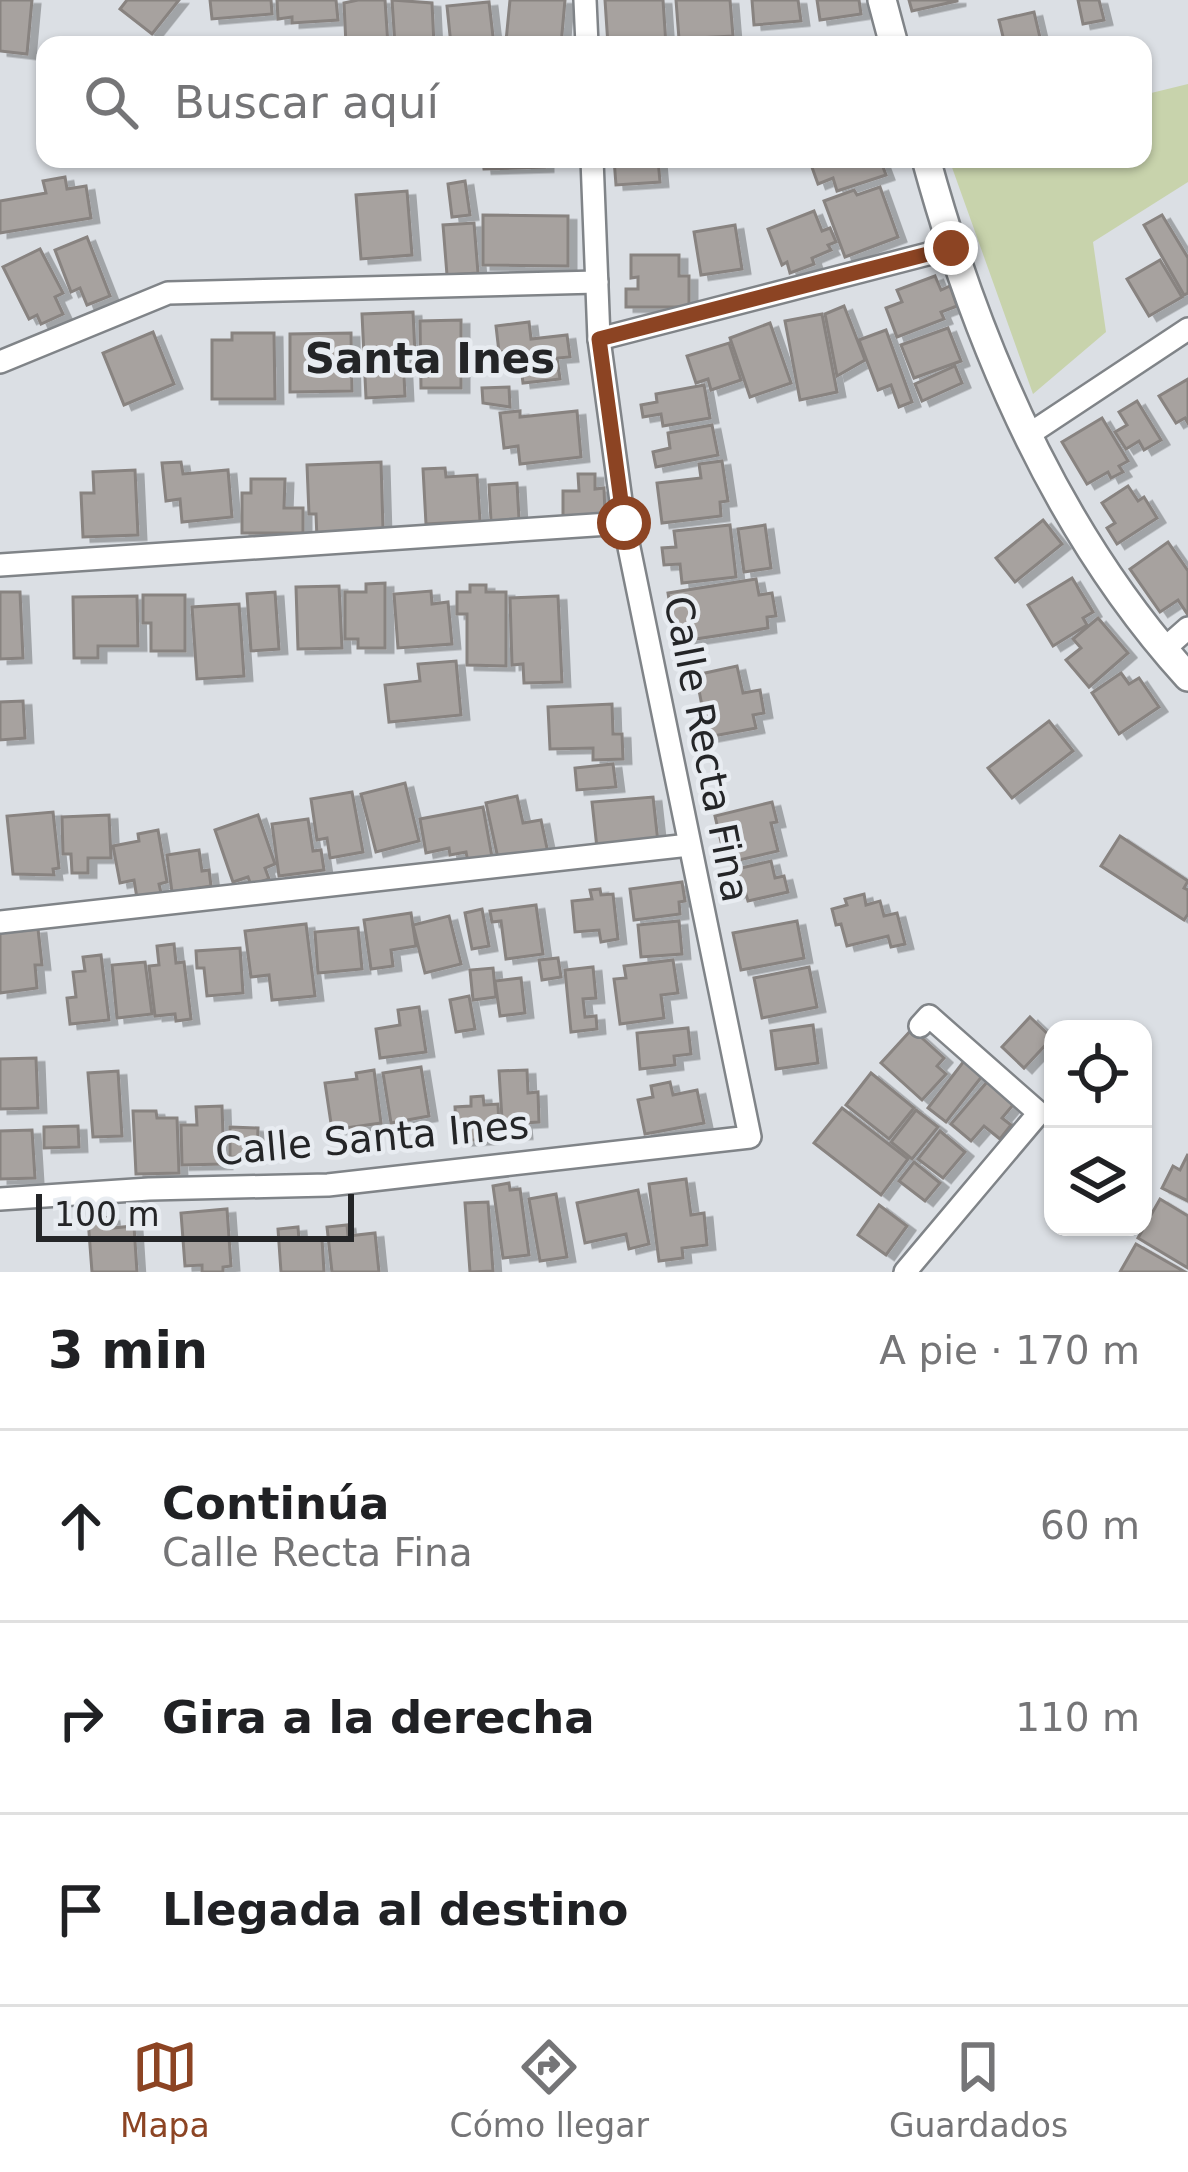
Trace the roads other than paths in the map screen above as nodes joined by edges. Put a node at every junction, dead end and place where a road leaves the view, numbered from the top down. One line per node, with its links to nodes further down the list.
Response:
1 (585, 0): 3 (street)
2 (882, 0): 4 (street)
3 (587, 36)
4 (892, 36)
5 (592, 168): 8 (street, Calle Recta Fina)
6 (929, 168): 7 (street)
7 (951, 248): 10 (street); 12 (street)
8 (597, 282): 10 (street, Calle Recta Fina); 11 (street)
9 (1188, 329): 12 (street)
10 (599, 339): 13 (street, Calle Recta Fina)
11 (0, 362)
12 (1028, 434): 16 (street)
13 (624, 523): 14 (street); 18 (street, Calle Recta Fina)
14 (0, 565)
15 (1188, 628): 16 (street)
16 (1163, 650): 17 (street)
17 (1188, 677)
18 (689, 845): 19 (street); 21 (street, Calle Recta Fina)
19 (0, 922)
20 (920, 1026): 23 (street)
21 (750, 1137): 22 (street, Calle Santa Ines)
22 (0, 1199)
23 (905, 1272)

